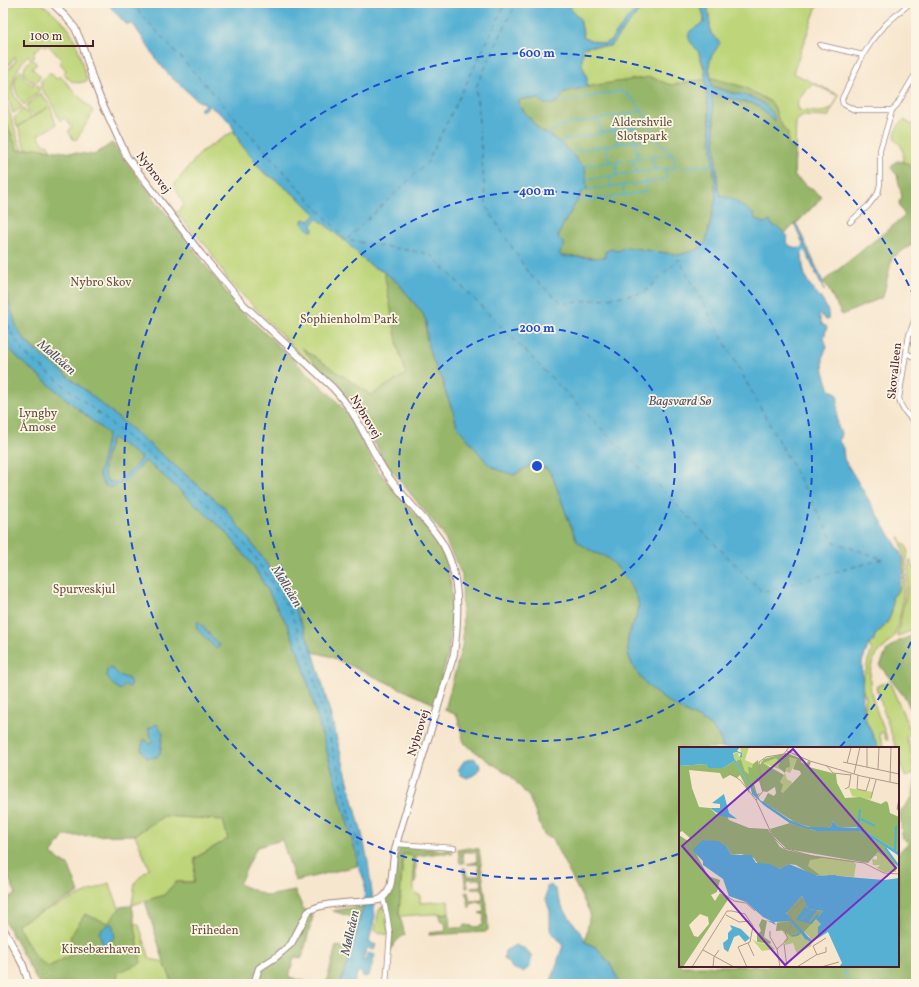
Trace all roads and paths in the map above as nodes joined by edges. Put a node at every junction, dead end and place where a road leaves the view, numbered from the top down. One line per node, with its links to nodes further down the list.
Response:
1 (52, 3): 12 (street, Nybrovej)
2 (910, 3): 4 (street)
3 (820, 45): 4 (street)
4 (863, 55): 6 (street)
5 (916, 73): 6 (street)
6 (892, 110): 7 (street)
7 (850, 222)
8 (916, 316): 9 (street, Skovalleen)
9 (906, 353): 10 (street); 11 (street, Skovalleen)
10 (916, 358)
11 (916, 424)
12 (397, 844): 13 (street); 14 (street, Nybrovej)
13 (454, 848)
14 (383, 898): 17 (street); 18 (street)
15 (3, 928): 16 (street)
16 (29, 984)
17 (254, 984)
18 (386, 984)

